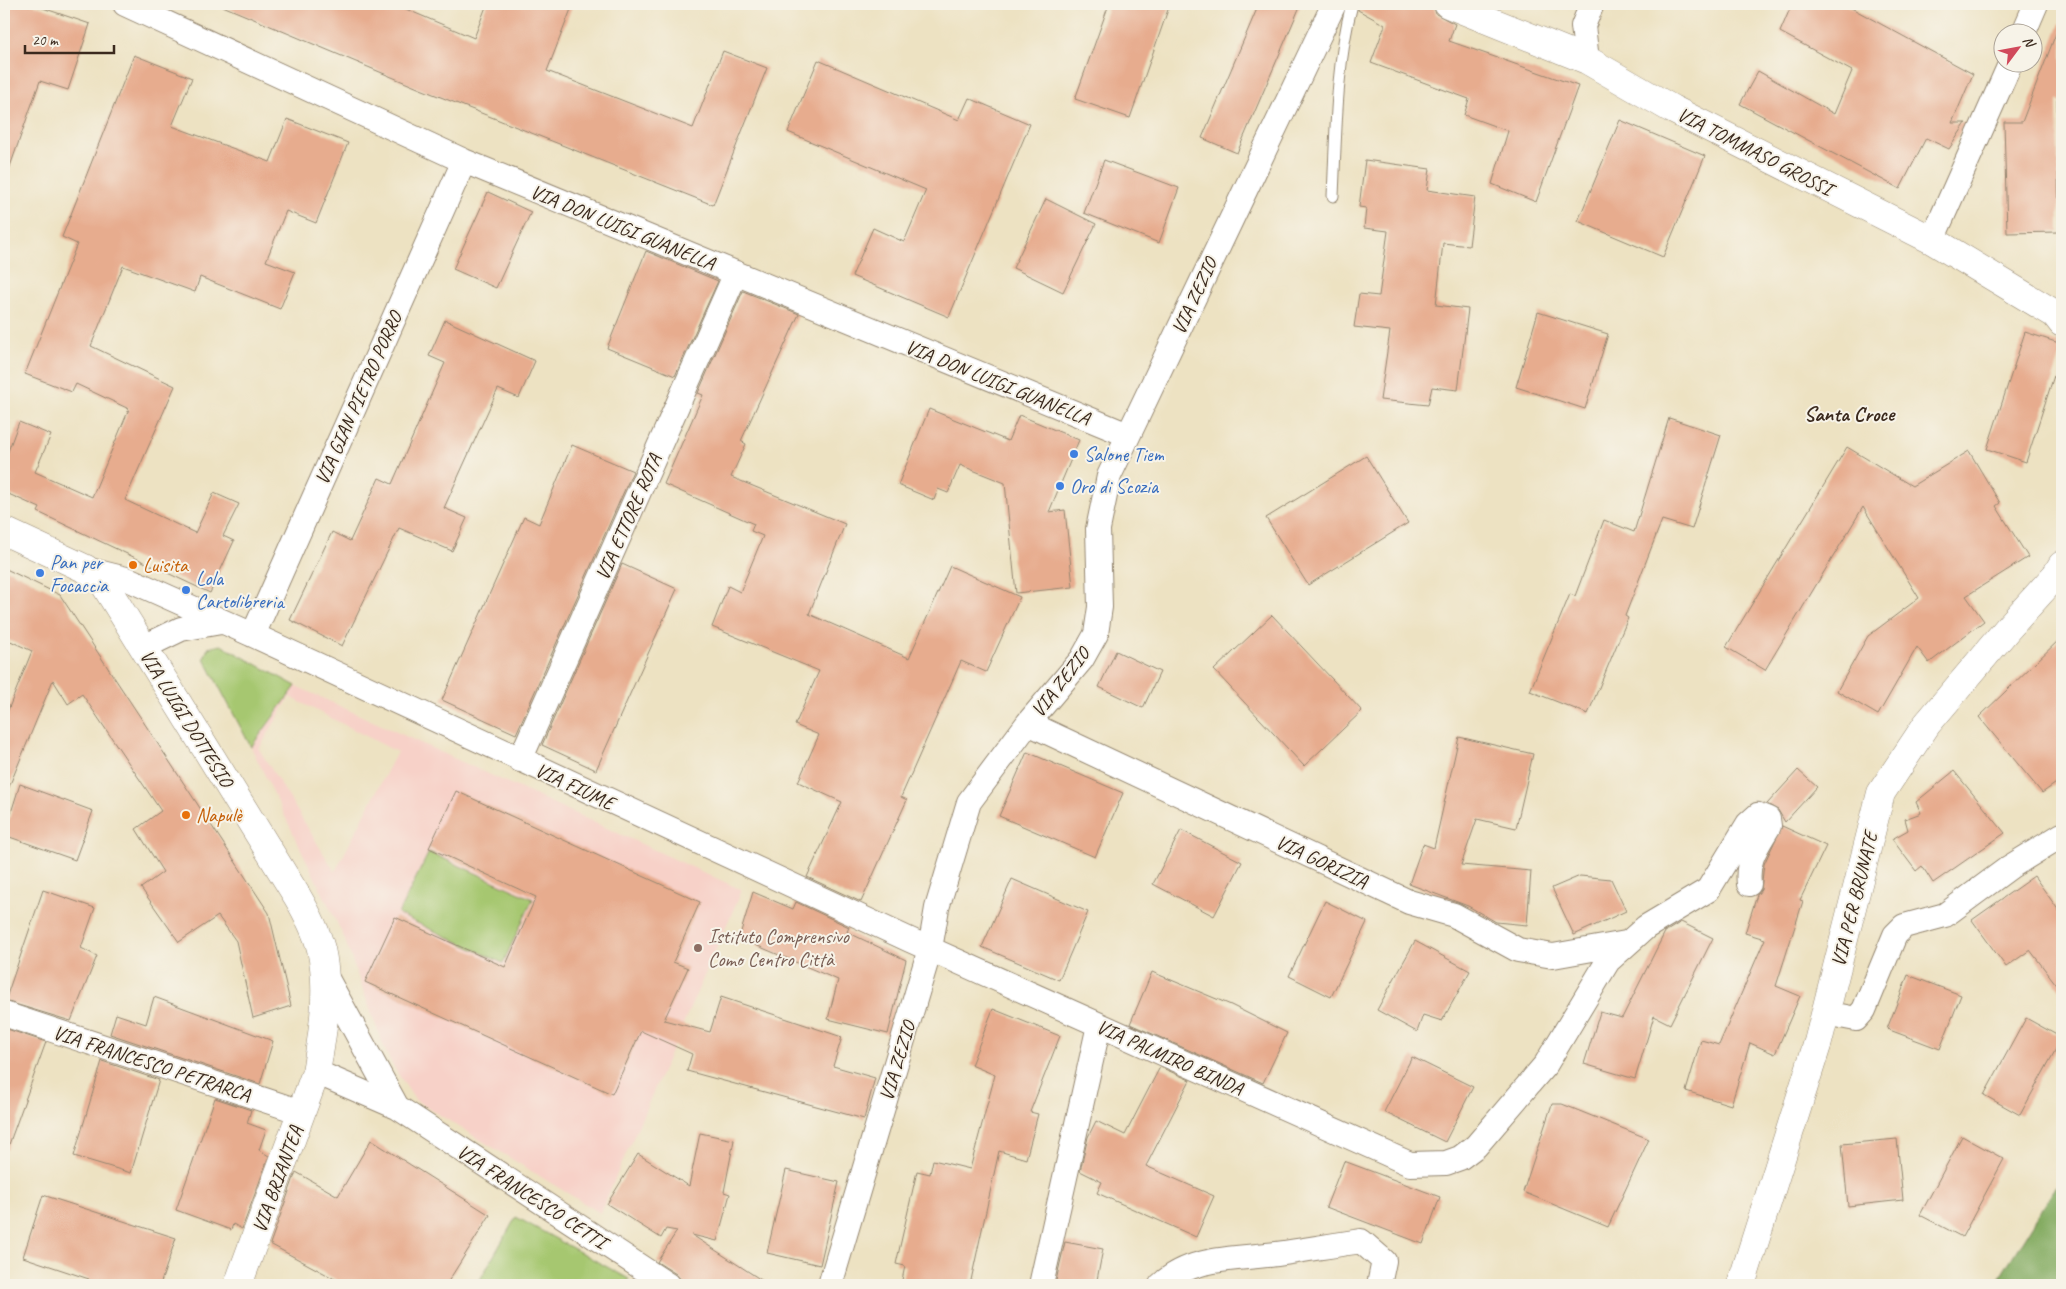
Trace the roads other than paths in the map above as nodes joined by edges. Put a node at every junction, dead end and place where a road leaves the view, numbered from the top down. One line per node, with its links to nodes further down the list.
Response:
1 (125, 4): 10 (street, VIA DON LUIGI GUANELLA)
2 (1334, 4): 15 (street, VIA ZEZIO)
3 (1352, 4): 11 (lane)
4 (1448, 4): 8 (street, VIA TOMMASO GROSSI)
5 (1592, 4): 8 (street)
6 (2036, 4): 7 (street)
7 (2028, 22)
8 (1587, 60): 12 (street, VIA TOMMASO GROSSI)
9 (2007, 72): 12 (street)
10 (464, 161): 13 (street, VIA DON LUIGI GUANELLA); 20 (street, VIA GIAN PIETRO PORRO)
11 (1333, 196)
12 (1932, 240): 14 (street, VIA TOMMASO GROSSI)
13 (736, 273): 15 (street, VIA DON LUIGI GUANELLA); 23 (street, VIA ETTORE ROTA)
14 (2060, 312)
15 (1128, 436): 22 (street, VIA ZEZIO)
16 (4, 531): 18 (street, VIA LUIGI DOTTESIO)
17 (2062, 565): 30 (street, VIA PER BRUNATE)
18 (86, 569): 19 (street, VIA FIUME); 21 (street, VIA LUIGI DOTTESIO)
19 (221, 622): 20 (street, VIA FIUME); 21 (street)
20 (253, 635): 23 (street, VIA FIUME)
21 (144, 647): 28 (street, VIA LUIGI DOTTESIO)
22 (1028, 722): 26 (street, VIA GORIZIA); 27 (street, VIA ZEZIO)
23 (520, 760): 27 (street, VIA FIUME)
24 (2062, 835): 30 (street)
25 (1749, 884): 26 (street, VIA GORIZIA)
26 (1626, 943): 35 (street, VIA GORIZIA)
27 (930, 949): 31 (street, VIA PALMIRO BINDA); 38 (street, VIA ZEZIO)
28 (325, 975): 32 (street, VIA LUIGI DOTTESIO); 33 (street, VIA FRANCESCO CETTI)
29 (4, 1014): 34 (street, VIA FRANCESCO PETRARCA)
30 (1825, 1014): 42 (street, VIA PER BRUNATE)
31 (1100, 1025): 35 (street, VIA PALMIRO BINDA); 39 (street)
32 (316, 1072): 33 (street, VIA FRANCESCO CETTI); 34 (street, VIA BRIANTEA)
33 (397, 1107): 37 (street, VIA FRANCESCO CETTI)
34 (301, 1112): 36 (street, VIA BRIANTEA)
35 (1410, 1164)
36 (238, 1285)
37 (668, 1285)
38 (830, 1285)
39 (1040, 1285)
40 (1161, 1285): 41 (street)
41 (1379, 1285)
42 (1741, 1285)

